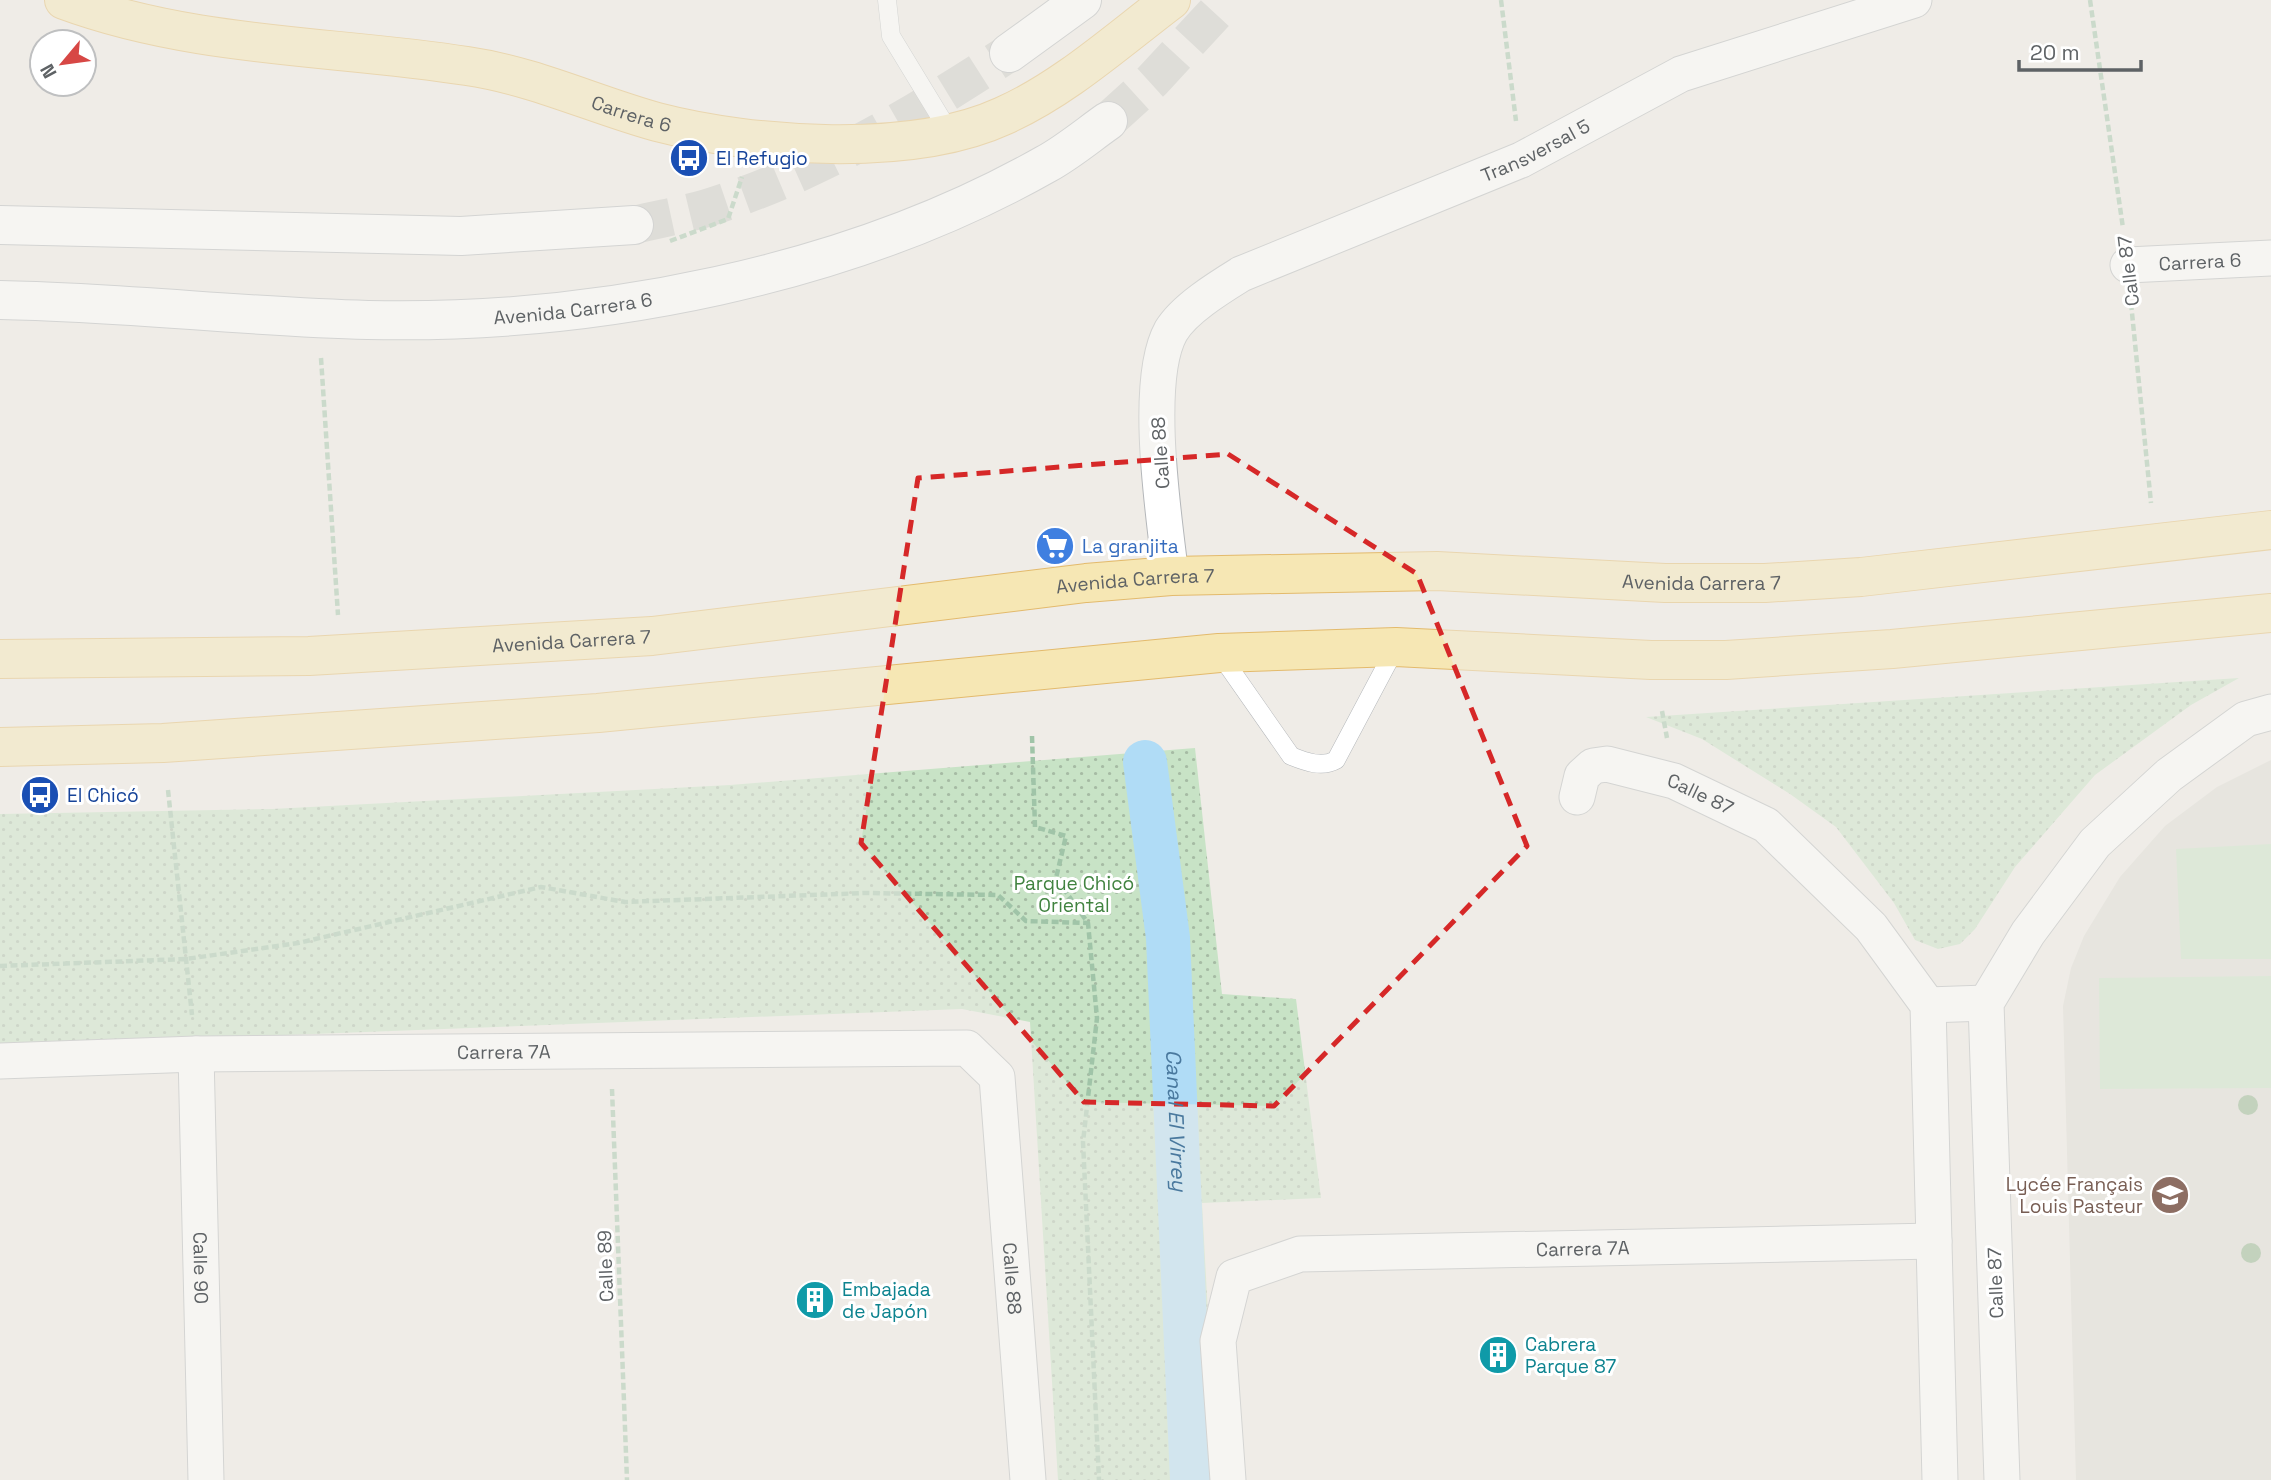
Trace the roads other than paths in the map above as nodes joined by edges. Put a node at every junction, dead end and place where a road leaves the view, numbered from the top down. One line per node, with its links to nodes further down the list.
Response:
1 (64, 0): 8 (main road, Carrera 6)
2 (887, 0): 8 (lane)
3 (1082, 0): 6 (main road)
4 (1171, 0): 8 (main road, Carrera 6)
5 (1914, 0): 14 (street, Transversal 5)
6 (1009, 53)
7 (1108, 121): 13 (main road, Avenida Carrera 6)
8 (950, 133)
9 (0, 225): 10 (main road)
10 (649, 234)
11 (2271, 258): 12 (street, Carrera 6)
12 (2128, 265)
13 (0, 300)
14 (1171, 331): 16 (street, Calle 88)
15 (2271, 530): 16 (main road, Avenida Carrera 7)
16 (1171, 576): 20 (main road, Avenida Carrera 7)
17 (2271, 613): 18 (main road)
18 (1396, 647): 19 (main road); 19 (lane)
19 (1219, 653): 22 (main road)
20 (0, 659)
21 (2271, 712): 24 (street)
22 (0, 747)
23 (1577, 797): 25 (street, Calle 87)
24 (1986, 1003): 25 (street); 34 (street, Calle 87)
25 (1928, 1005): 29 (street)
26 (196, 1054): 27 (street, Carrera 7A); 28 (street, Carrera 7A); 30 (street, Calle 90)
27 (0, 1061)
28 (997, 1077): 31 (street, Calle 88)
29 (1934, 1241): 32 (street, Carrera 7A); 33 (street)
30 (206, 1480)
31 (1028, 1480)
32 (1228, 1480)
33 (1940, 1480)
34 (2002, 1480)

